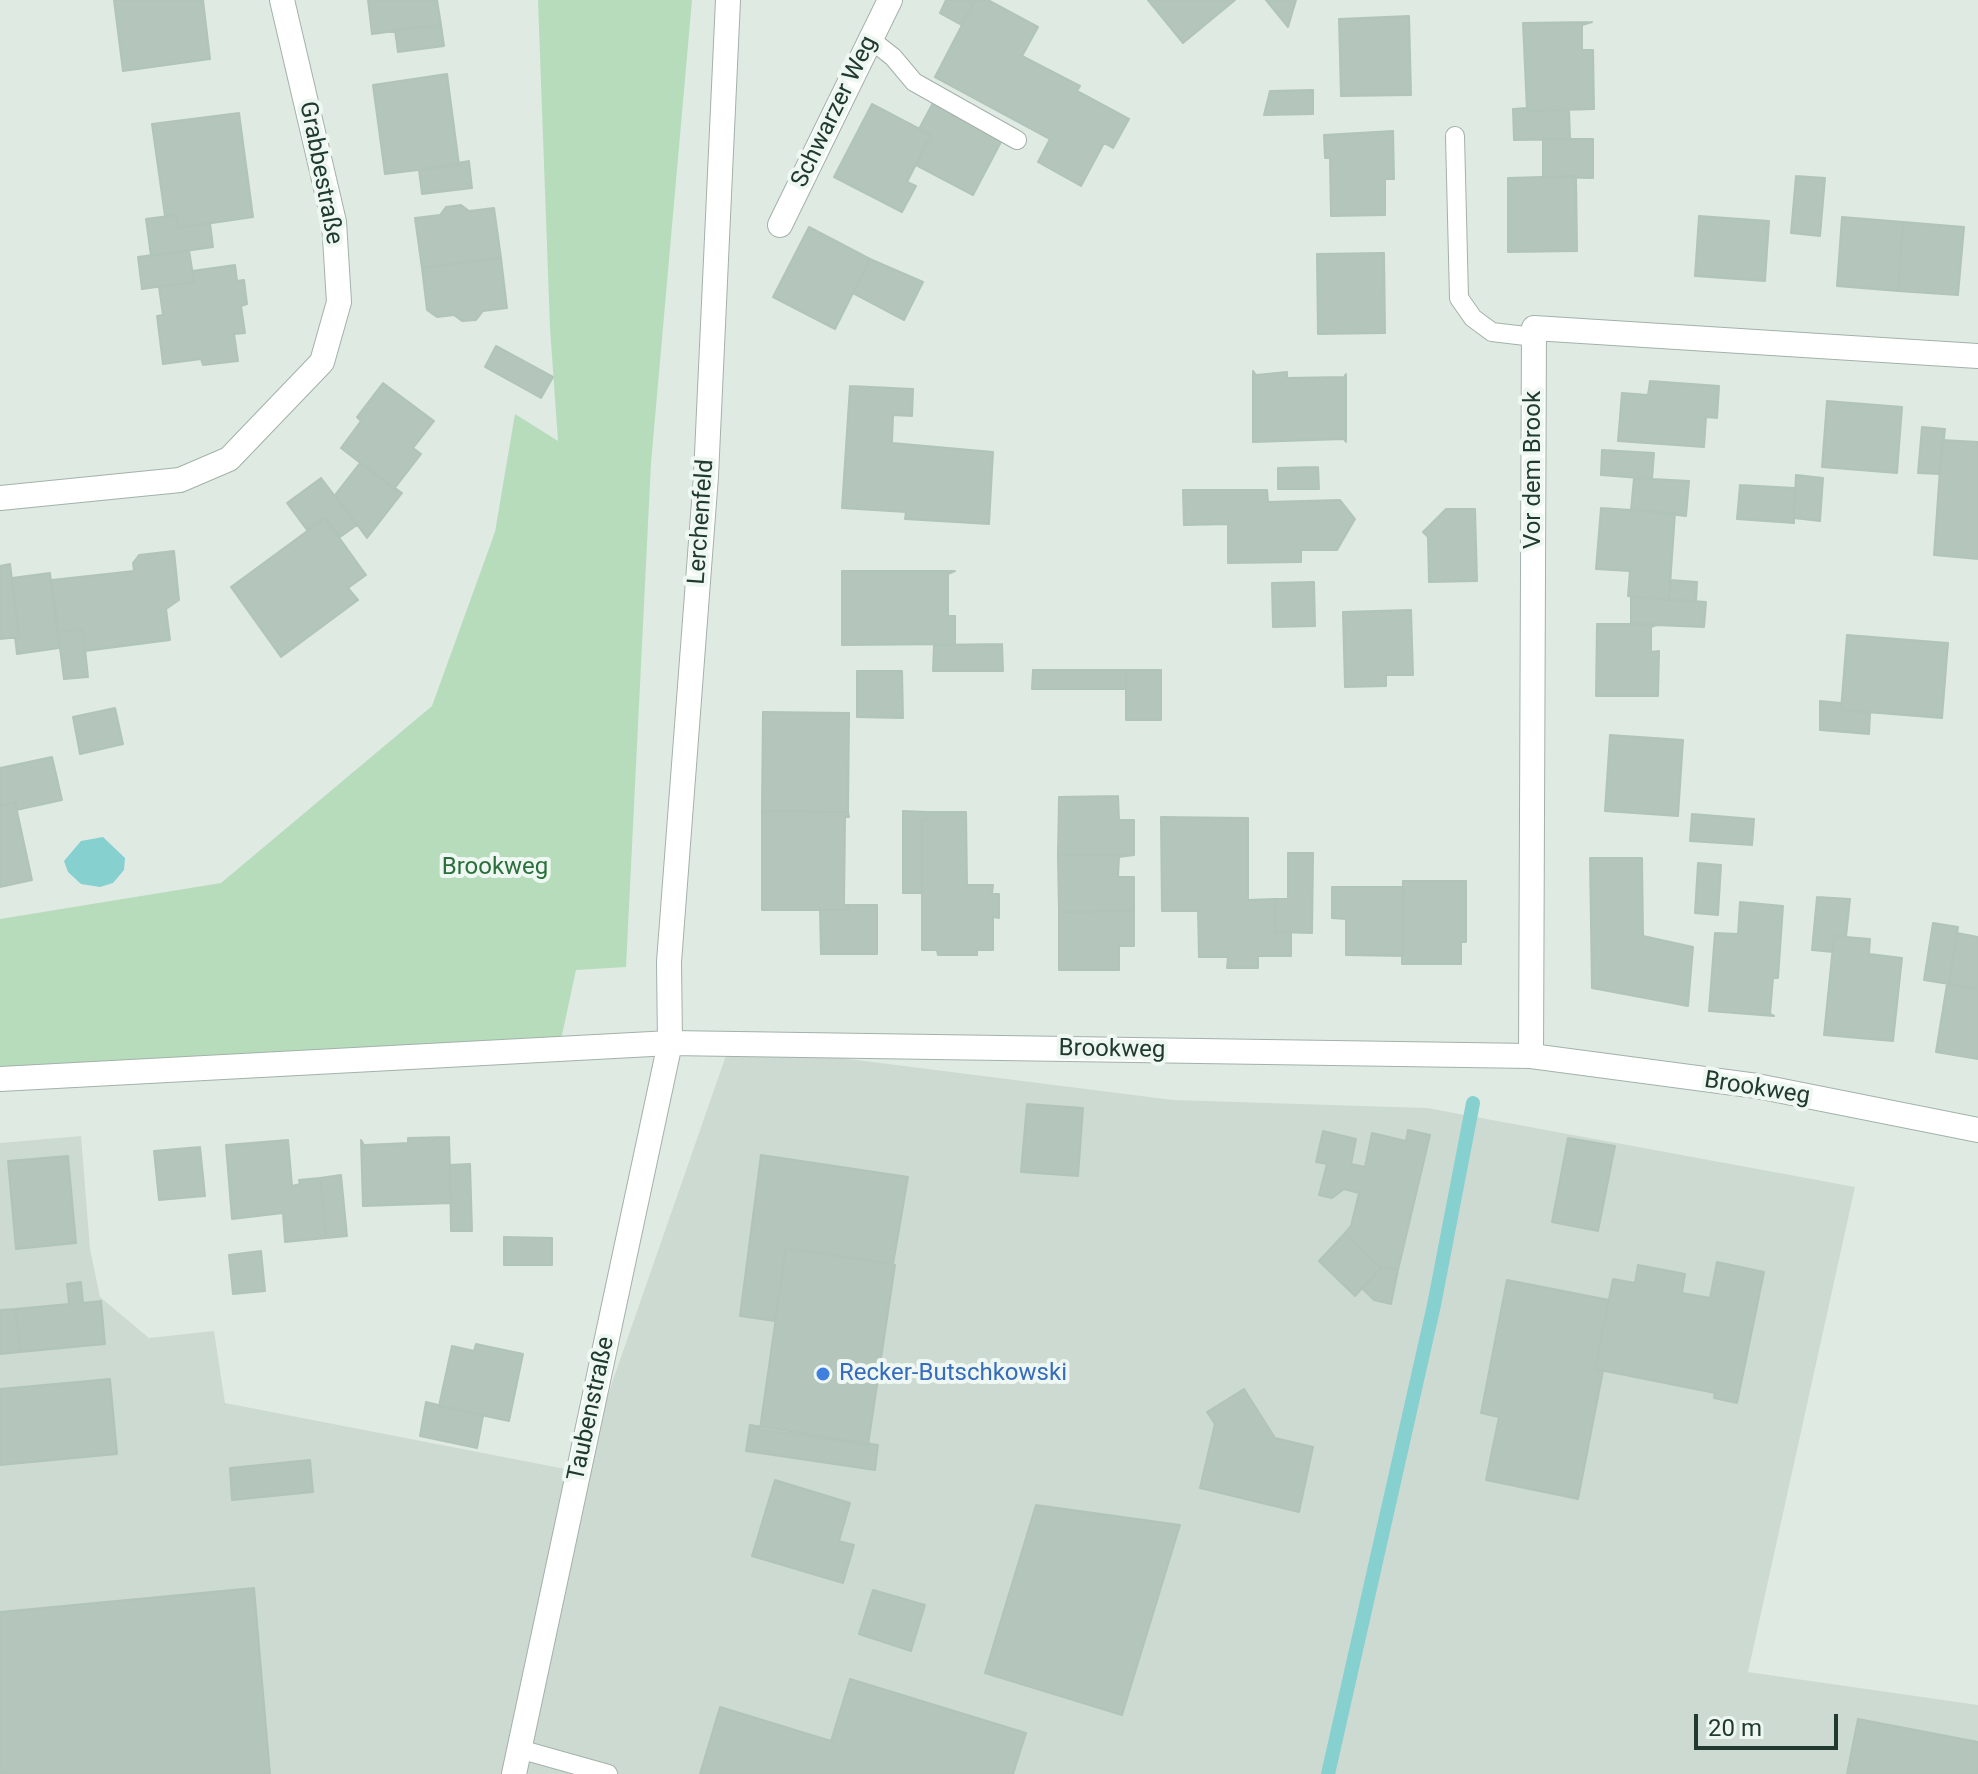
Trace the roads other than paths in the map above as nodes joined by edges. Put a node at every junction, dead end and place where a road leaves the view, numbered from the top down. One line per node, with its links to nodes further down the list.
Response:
1 (282, 0): 10 (street, Grabbestraße)
2 (728, 0): 11 (street, Lerchenfeld)
3 (890, 0): 4 (street, Schwarzer Weg)
4 (870, 39): 6 (lane); 7 (street, Schwarzer Weg)
5 (1455, 136): 8 (lane)
6 (1017, 140)
7 (780, 225)
8 (1534, 337): 9 (street); 12 (street, Vor dem Brook)
9 (1978, 356)
10 (0, 498)
11 (670, 1043): 12 (street, Brookweg); 13 (street, Brookweg); 15 (street, Taubenstraße)
12 (1531, 1056): 14 (street, Brookweg)
13 (0, 1079)
14 (1978, 1130)
15 (519, 1749): 16 (street, Taubenstraße); 17 (lane)
16 (514, 1774)
17 (608, 1774)

